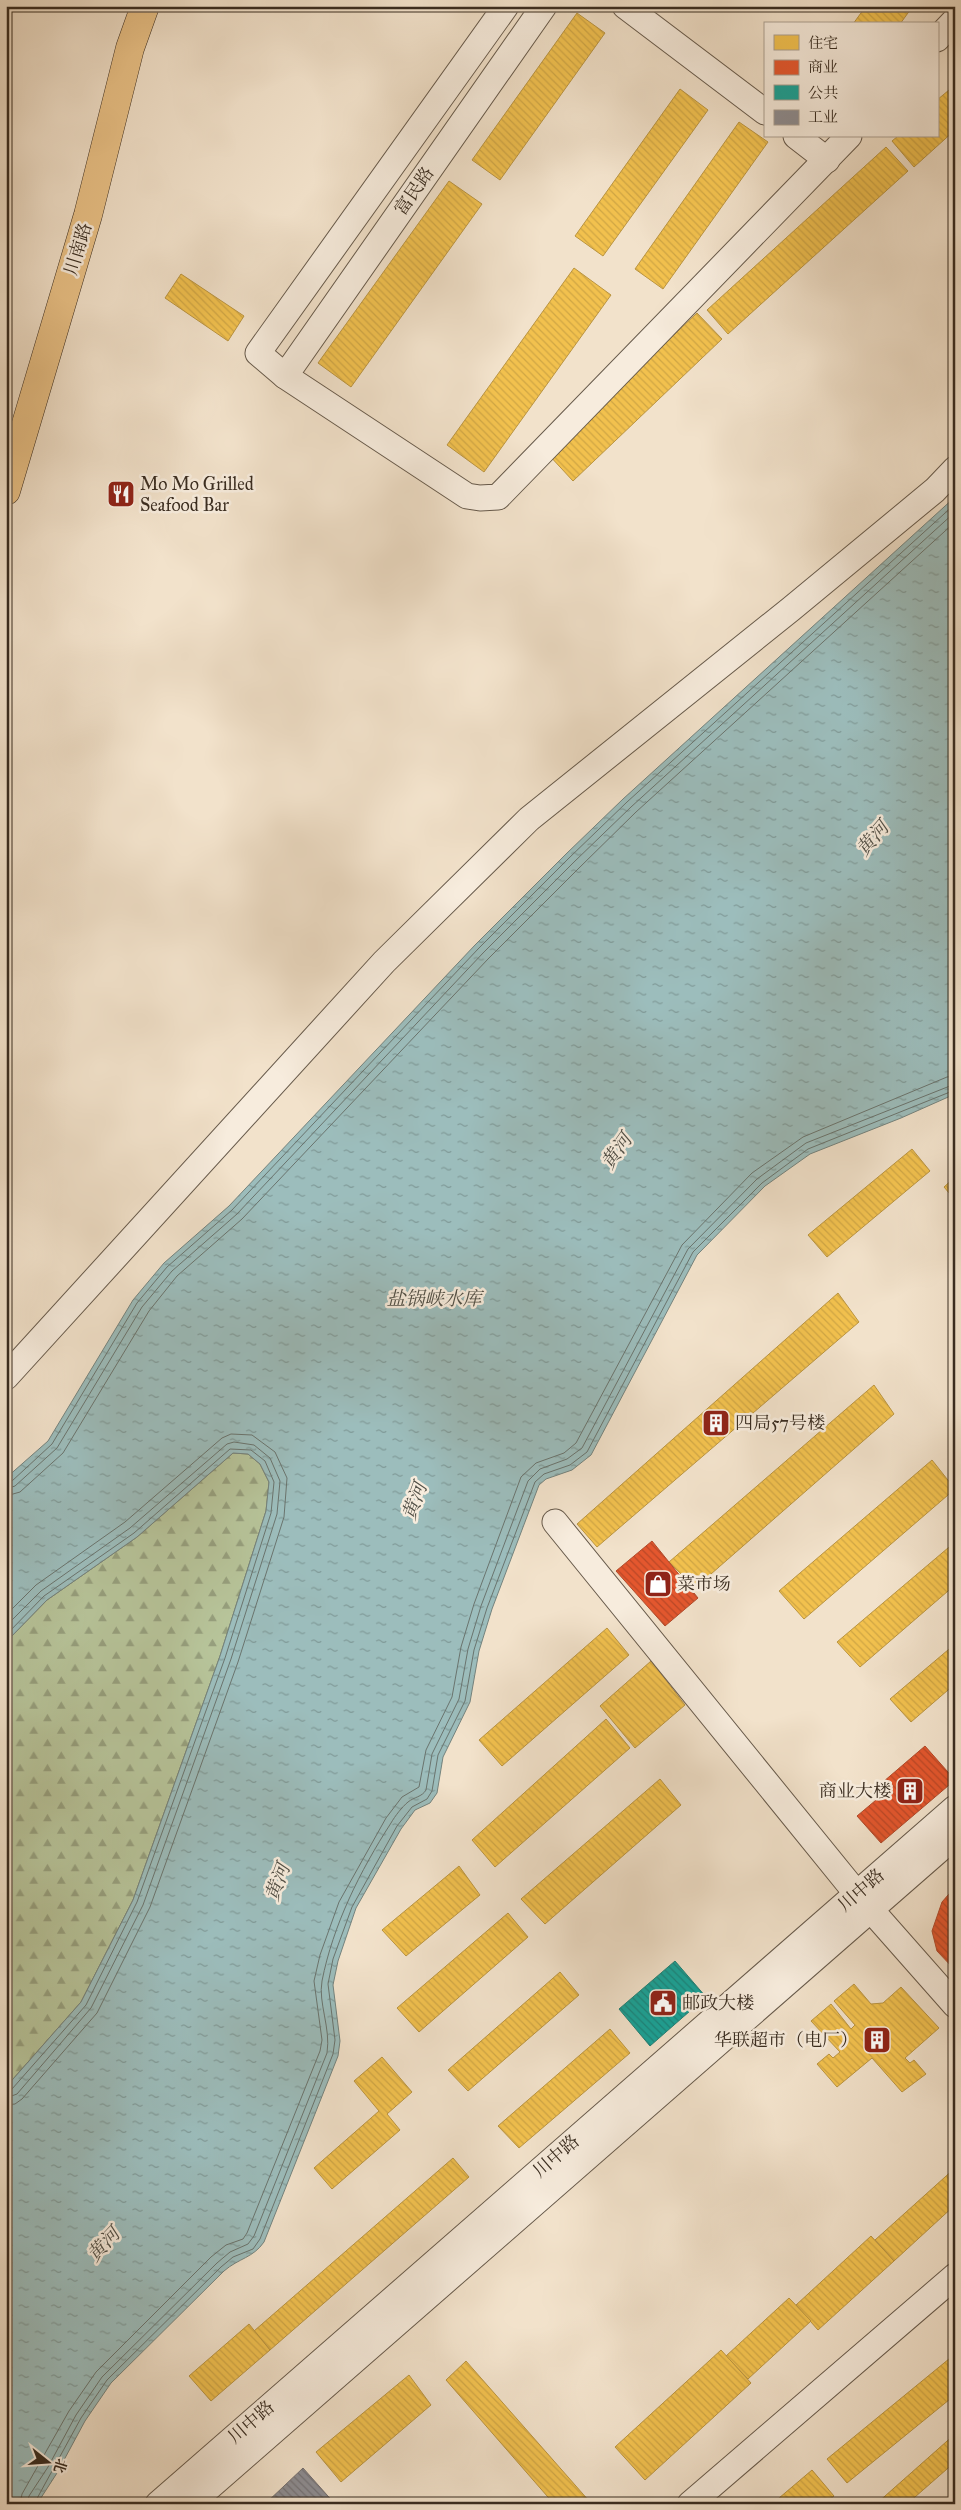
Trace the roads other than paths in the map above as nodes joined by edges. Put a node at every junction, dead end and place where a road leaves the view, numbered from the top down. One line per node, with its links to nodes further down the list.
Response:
1 (145, 6): 13 (main road, 川南路)
2 (506, 6): 11 (street, 富民路)
3 (544, 6): 11 (street, 富民路)
4 (625, 6): 7 (street)
5 (955, 20): 6 (street)
6 (938, 38)
7 (764, 111)
8 (799, 138): 10 (street)
9 (847, 138): 10 (street)
10 (827, 160): 11 (street)
11 (285, 376)
12 (955, 469): 14 (street)
13 (6, 491)
14 (6, 1377)
15 (555, 1522): 18 (street)
16 (955, 1808): 18 (street, 川中路)
17 (955, 1836): 18 (street, 川中路)
18 (864, 1902): 19 (street); 21 (street, 川中路); 22 (street, 川中路)
19 (955, 2005)
20 (955, 2276): 23 (street)
21 (158, 2504)
22 (190, 2504)
23 (690, 2504)

